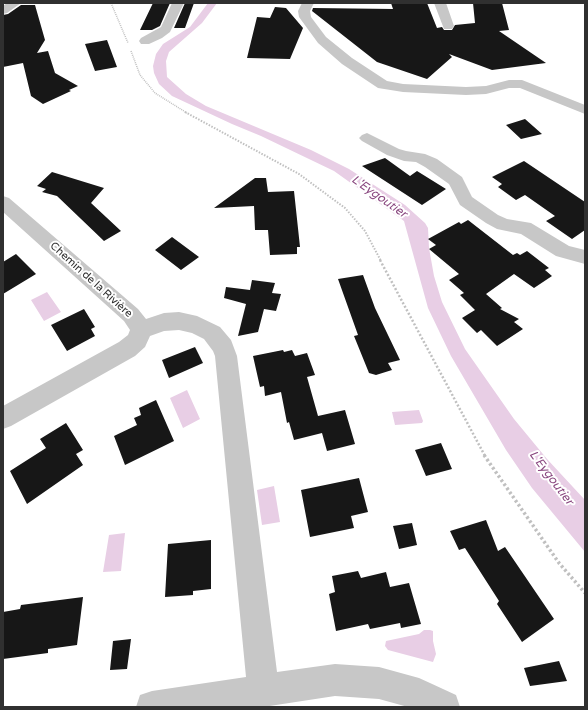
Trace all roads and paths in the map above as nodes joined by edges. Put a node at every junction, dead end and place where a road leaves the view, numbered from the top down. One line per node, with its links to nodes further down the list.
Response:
1 (15, 3): 6 (street)
2 (111, 3): 15 (path)
3 (178, 3): 8 (street)
4 (308, 3): 9 (street)
5 (440, 3): 7 (street)
6 (3, 12)
7 (448, 26)
8 (145, 40)
9 (585, 110)
10 (367, 138): 12 (street)
11 (3, 202): 13 (street, Chemin de la Rivière)
12 (585, 257)
13 (141, 330): 14 (street); 16 (street)
14 (3, 418)
15 (585, 593)
16 (263, 691): 17 (street); 18 (street)
17 (152, 707)
18 (444, 707)

